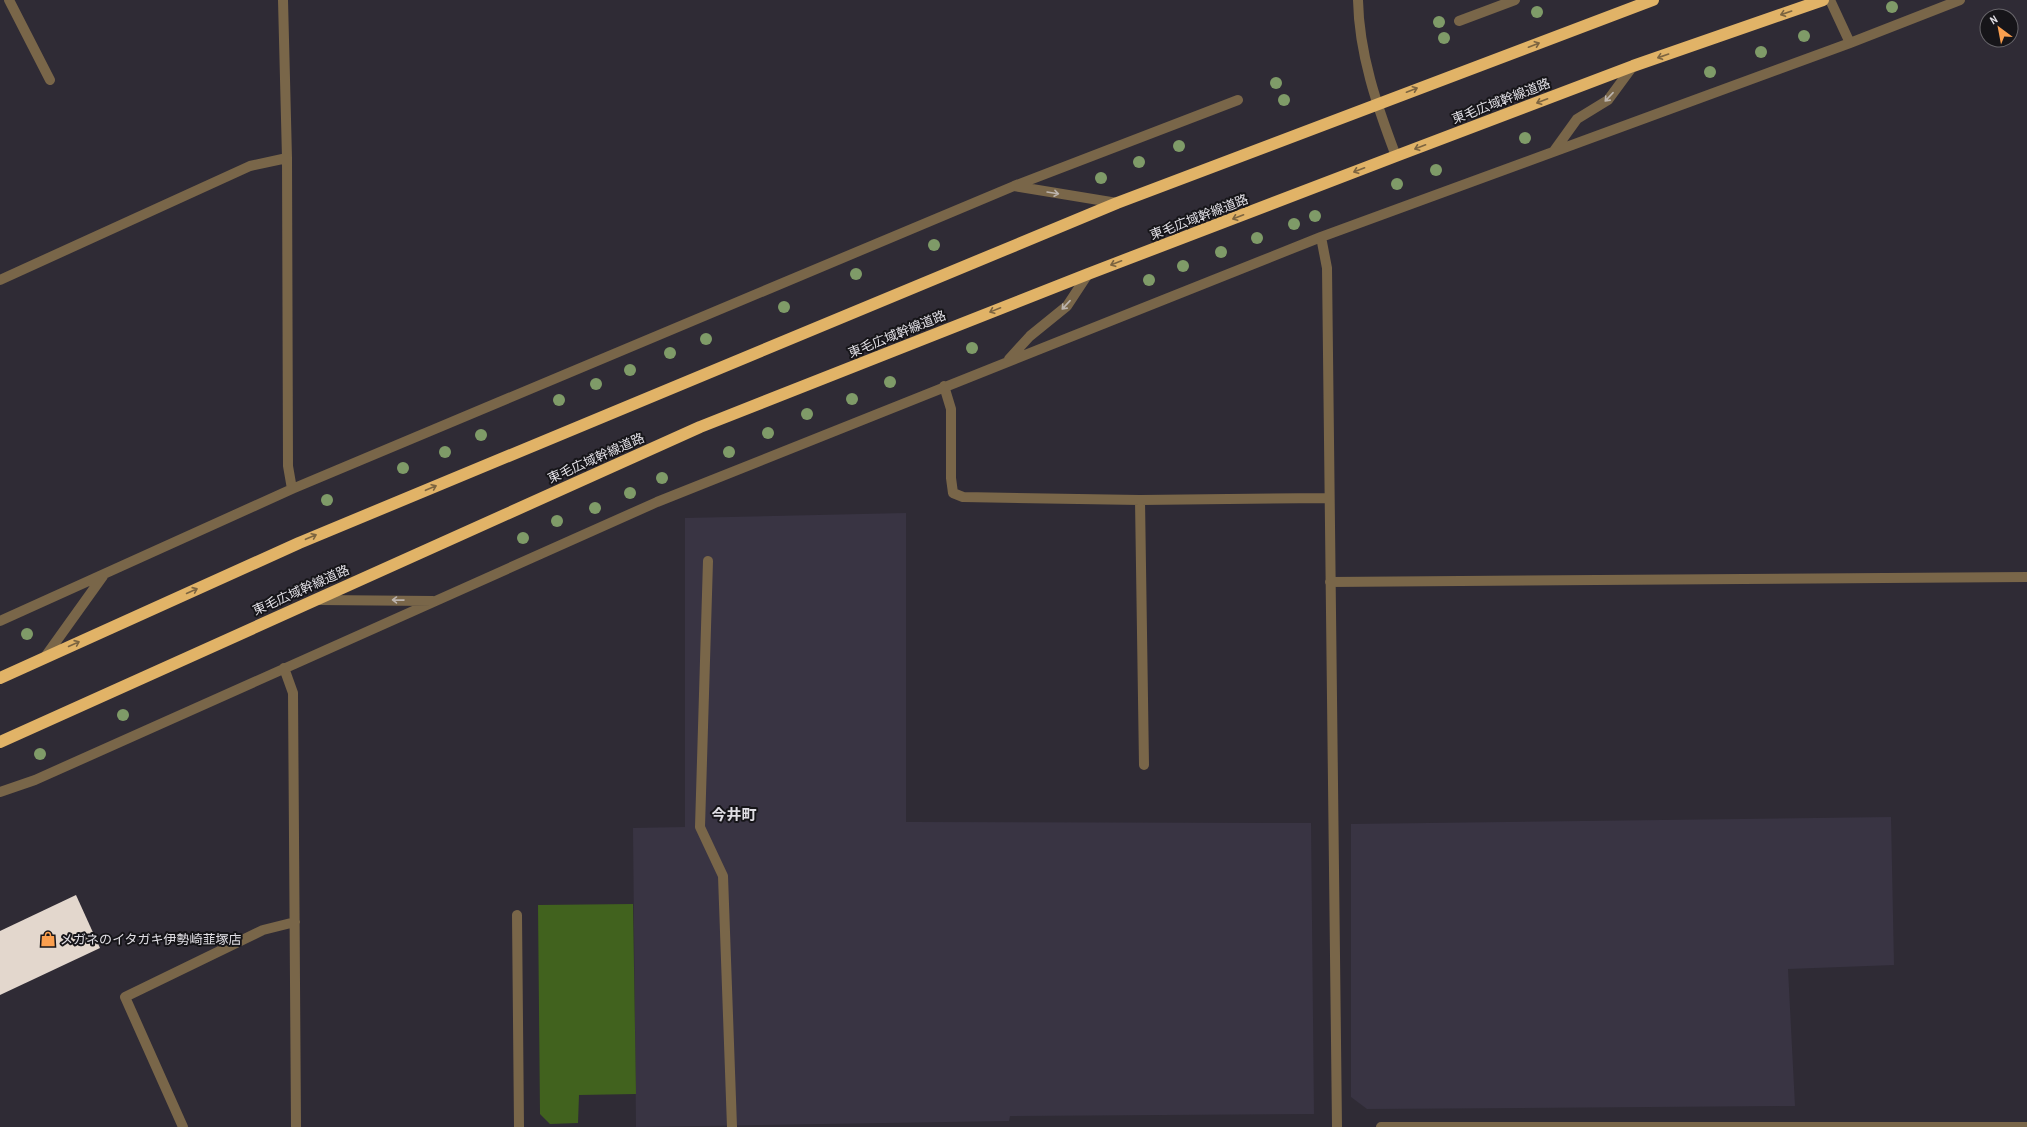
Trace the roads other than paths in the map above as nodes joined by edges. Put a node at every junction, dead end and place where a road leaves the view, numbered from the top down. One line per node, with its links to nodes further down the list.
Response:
1 (9, 0): 12 (street)
2 (283, 0): 17 (street)
3 (1358, 0): 14 (street)
4 (1515, 0): 9 (street)
5 (1653, 0): 14 (highway, one-way to 5)
6 (1823, 0): 11 (highway, 東毛広域幹線道路, one-way to 11)
7 (1830, 0): 10 (street)
8 (1960, 0): 10 (street)
9 (1459, 21)
10 (1850, 43): 15 (street)
11 (1633, 66): 15 (street, one-way to 15); 16 (highway, 東毛広域幹線道路, one-way to 16)
12 (50, 80)
13 (1238, 100): 18 (street)
14 (1376, 104): 16 (street); 19 (highway)
15 (1554, 151): 20 (street)
16 (1396, 156): 21 (highway, 東毛広域幹線道路, one-way to 21)
17 (287, 158): 22 (street); 25 (street)
18 (1014, 186): 19 (street, one-way to 19); 25 (street)
19 (1117, 203): 35 (highway, one-way to 19)
20 (1321, 237): 23 (street); 26 (street)
21 (1088, 274): 23 (street, one-way to 23); 32 (highway, 東毛広域幹線道路, one-way to 32)
22 (0, 280)
23 (1007, 361): 24 (street)
24 (944, 386): 27 (street); 33 (street)
25 (292, 489): 29 (street)
26 (1328, 498): 27 (street); 31 (street)
27 (1140, 500): 39 (street)
28 (708, 561): 47 (street)
29 (104, 575): 34 (street); 35 (street)
30 (2027, 577): 31 (street)
31 (1330, 582): 48 (street)
32 (314, 600): 33 (street, one-way to 32); 38 (highway, 東毛広域幹線道路)
33 (437, 601): 36 (street)
34 (0, 622)
35 (45, 657): 37 (highway)
36 (284, 668): 40 (street); 42 (street)
37 (0, 678)
38 (0, 742)
39 (1144, 766)
40 (0, 792)
41 (517, 915): 46 (street)
42 (295, 922): 44 (street); 45 (street)
43 (2027, 1126): 50 (street)
44 (183, 1127)
45 (296, 1127)
46 (519, 1127)
47 (732, 1127)
48 (1337, 1127)
49 (1380, 1127): 50 (street)
50 (1949, 1127)

